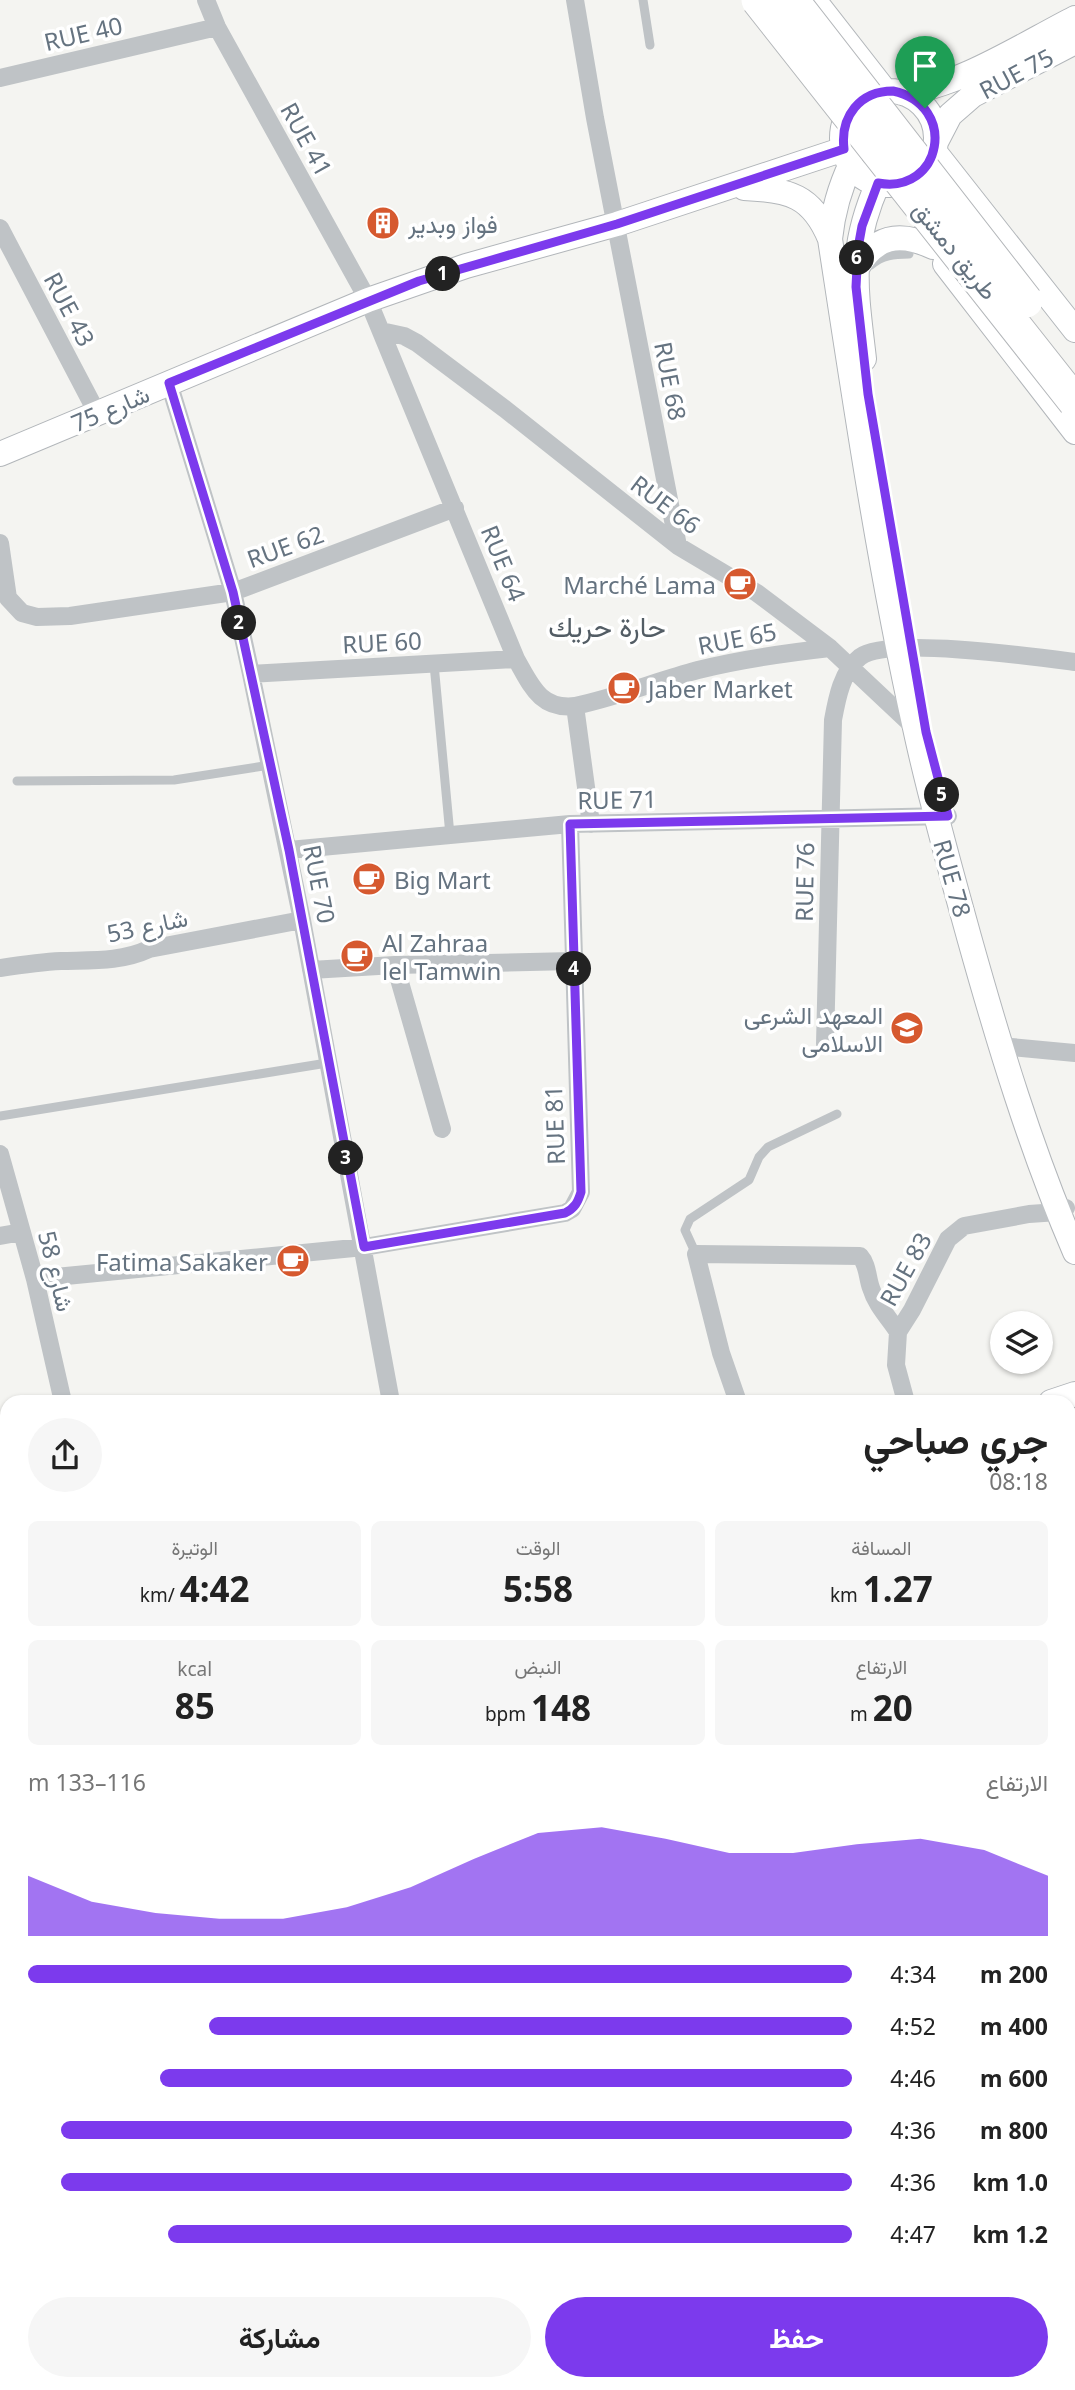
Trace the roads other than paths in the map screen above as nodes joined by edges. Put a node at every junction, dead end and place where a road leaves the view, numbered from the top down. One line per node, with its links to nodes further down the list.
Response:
1 (206, 0): 9 (street, RUE 41)
2 (575, 0): 19 (street, RUE 68)
3 (643, 0): 11 (lane)
4 (739, 0): 15 (street)
5 (758, 0): 31 (highway, طريق دمشق, bridge)
6 (792, 0): 28 (highway, طريق دمشق, bridge)
7 (814, 0): 14 (street)
8 (1075, 18): 13 (street, RUE 75)
9 (217, 27): 12 (street, RUE 40); 25 (street, RUE 41)
10 (1075, 42): 13 (street, RUE 75)
11 (650, 45)
12 (0, 78)
13 (968, 85): 14 (street, RUE 75); 16 (street, RUE 75)
14 (893, 92): 15 (street); 16 (street)
15 (846, 147): 17 (street); 18 (street, شارع 75); 21 (street)
16 (935, 147): 17 (street); 26 (street)
17 (882, 184): 22 (street); 24 (street)
18 (730, 188): 19 (street, شارع 75); 21 (street)
19 (617, 224): 25 (street, شارع 75); 37 (street, RUE 68)
20 (0, 228): 32 (street, RUE 43)
21 (830, 239): 30 (street)
22 (933, 247): 24 (street); 33 (street)
23 (909, 254): 24 (lane)
24 (856, 279): 30 (street)
25 (368, 300): 27 (street, RUE 64); 29 (street, شارع 75)
26 (1074, 327)
27 (381, 331): 35 (street, RUE 64); 37 (street, RUE 66)
28 (1075, 364)
29 (169, 383): 32 (street, شارع 75); 38 (street, RUE 70)
30 (861, 395): 40 (street)
31 (1075, 402)
32 (97, 413): 34 (street, شارع 75)
33 (1075, 432)
34 (0, 454)
35 (455, 508): 38 (street, RUE 62); 41 (street, RUE 64)
36 (0, 543): 38 (street, RUE 62)
37 (678, 546): 39 (street, RUE 66)
38 (233, 592): 45 (street, RUE 70)
39 (830, 648): 44 (street, RUE 66); 46 (street, RUE 65)
40 (906, 649): 42 (street); 44 (street); 47 (street, RUE 78); 50 (street)
41 (516, 659): 43 (street, RUE 60); 46 (street, RUE 64)
42 (1075, 662)
43 (434, 664): 45 (street, RUE 60); 54 (lane)
44 (849, 668): 47 (street, RUE 66); 51 (street, RUE 76)
45 (251, 674): 48 (street, RUE 70)
46 (575, 706): 53 (street)
47 (915, 727): 50 (street, RUE 78)
48 (270, 765): 49 (lane); 55 (street, RUE 70)
49 (17, 781)
50 (942, 817): 51 (street, RUE 71); 62 (street); 69 (street, RUE 78)
51 (830, 818): 53 (street, RUE 71); 61 (street, RUE 76)
52 (570, 824): 53 (street, RUE 71); 54 (street, RUE 71); 57 (street, RUE 81)
53 (591, 824)
54 (450, 835): 55 (street, RUE 71)
55 (289, 850): 56 (street, RUE 70)
56 (302, 920): 59 (street, شارع 53); 60 (street, RUE 70)
57 (573, 961): 58 (street); 72 (street, RUE 81)
58 (395, 965): 60 (street); 67 (street)
59 (0, 968)
60 (311, 970): 64 (street, RUE 70)
61 (825, 1044)
62 (1011, 1047): 63 (street); 69 (street)
63 (1075, 1053)
64 (327, 1063): 66 (lane); 72 (street, RUE 70)
65 (837, 1114): 74 (lane)
66 (0, 1116)
67 (442, 1129)
68 (0, 1154): 70 (street, شارع 58)
69 (1066, 1216): 73 (street, RUE 78); 76 (street, RUE 83)
70 (22, 1232): 71 (street); 75 (street, شارع 58)
71 (0, 1237)
72 (364, 1247): 75 (street); 78 (street, RUE 70)
73 (1075, 1252)
74 (696, 1254): 76 (street); 79 (street)
75 (35, 1279): 77 (street, شارع 58)
76 (898, 1332): 80 (street, RUE 83)
77 (61, 1395)
78 (390, 1395)
79 (735, 1395)
80 (904, 1395)

